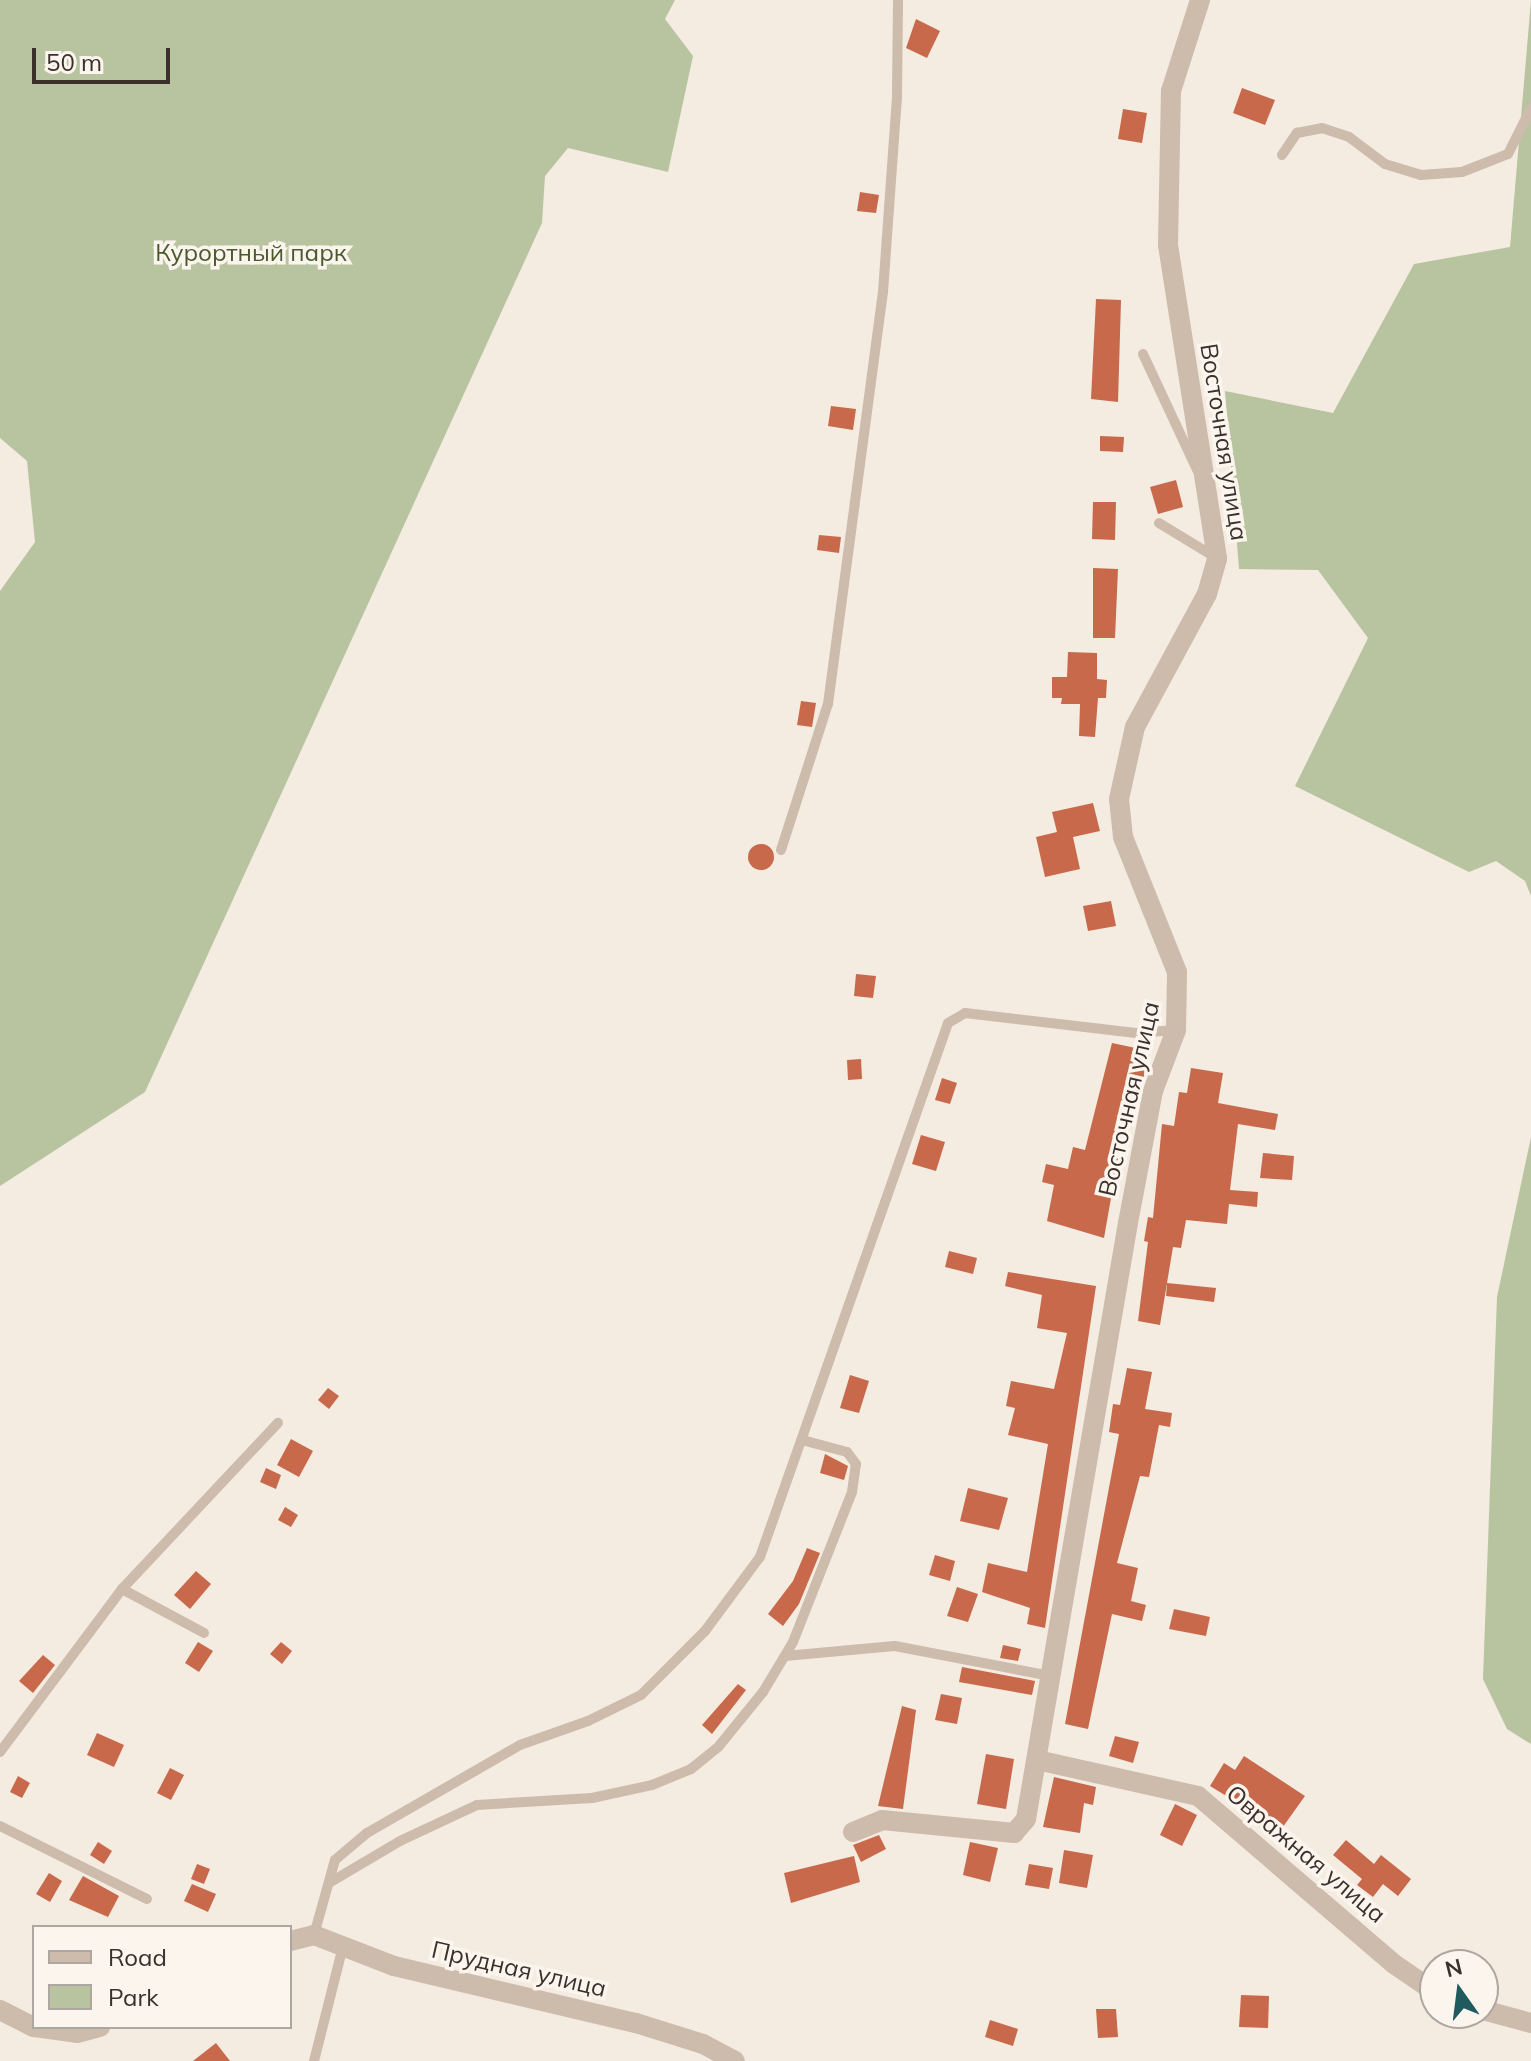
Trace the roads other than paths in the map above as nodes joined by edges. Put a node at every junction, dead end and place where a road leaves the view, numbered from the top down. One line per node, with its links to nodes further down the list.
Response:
1 (898, 0): 9 (lane)
2 (1200, 0): 6 (street, Восточная улица)
3 (1531, 108): 4 (lane)
4 (1282, 155)
5 (1143, 354): 6 (lane)
6 (1205, 481): 8 (street, Восточная улица)
7 (1159, 523): 8 (lane)
8 (1217, 558): 10 (street, Восточная улица)
9 (781, 850)
10 (1176, 1030): 12 (lane); 16 (street, Восточная улица)
11 (278, 1423): 13 (lane)
12 (802, 1440): 15 (lane); 21 (lane)
13 (122, 1589): 14 (lane); 17 (lane)
14 (204, 1633)
15 (785, 1656): 16 (lane); 21 (lane)
16 (1053, 1676): 18 (street, Восточная улица)
17 (0, 1752)
18 (1037, 1760): 20 (street, Восточная улица); 26 (street, Овражная улица)
19 (0, 1826): 22 (lane)
20 (853, 1832)
21 (329, 1883): 23 (lane)
22 (147, 1899)
23 (314, 1935): 24 (street); 25 (street, Прудная улица)
24 (292, 1940)
25 (344, 1944): 33 (lane); 34 (street, Прудная улица)
26 (1419, 1981)
27 (0, 2010): 30 (street)
28 (1499, 2014): 29 (street)
29 (1531, 2023)
30 (32, 2026)
31 (48, 2029): 32 (street)
32 (92, 2029)
33 (314, 2061)
34 (735, 2061)

